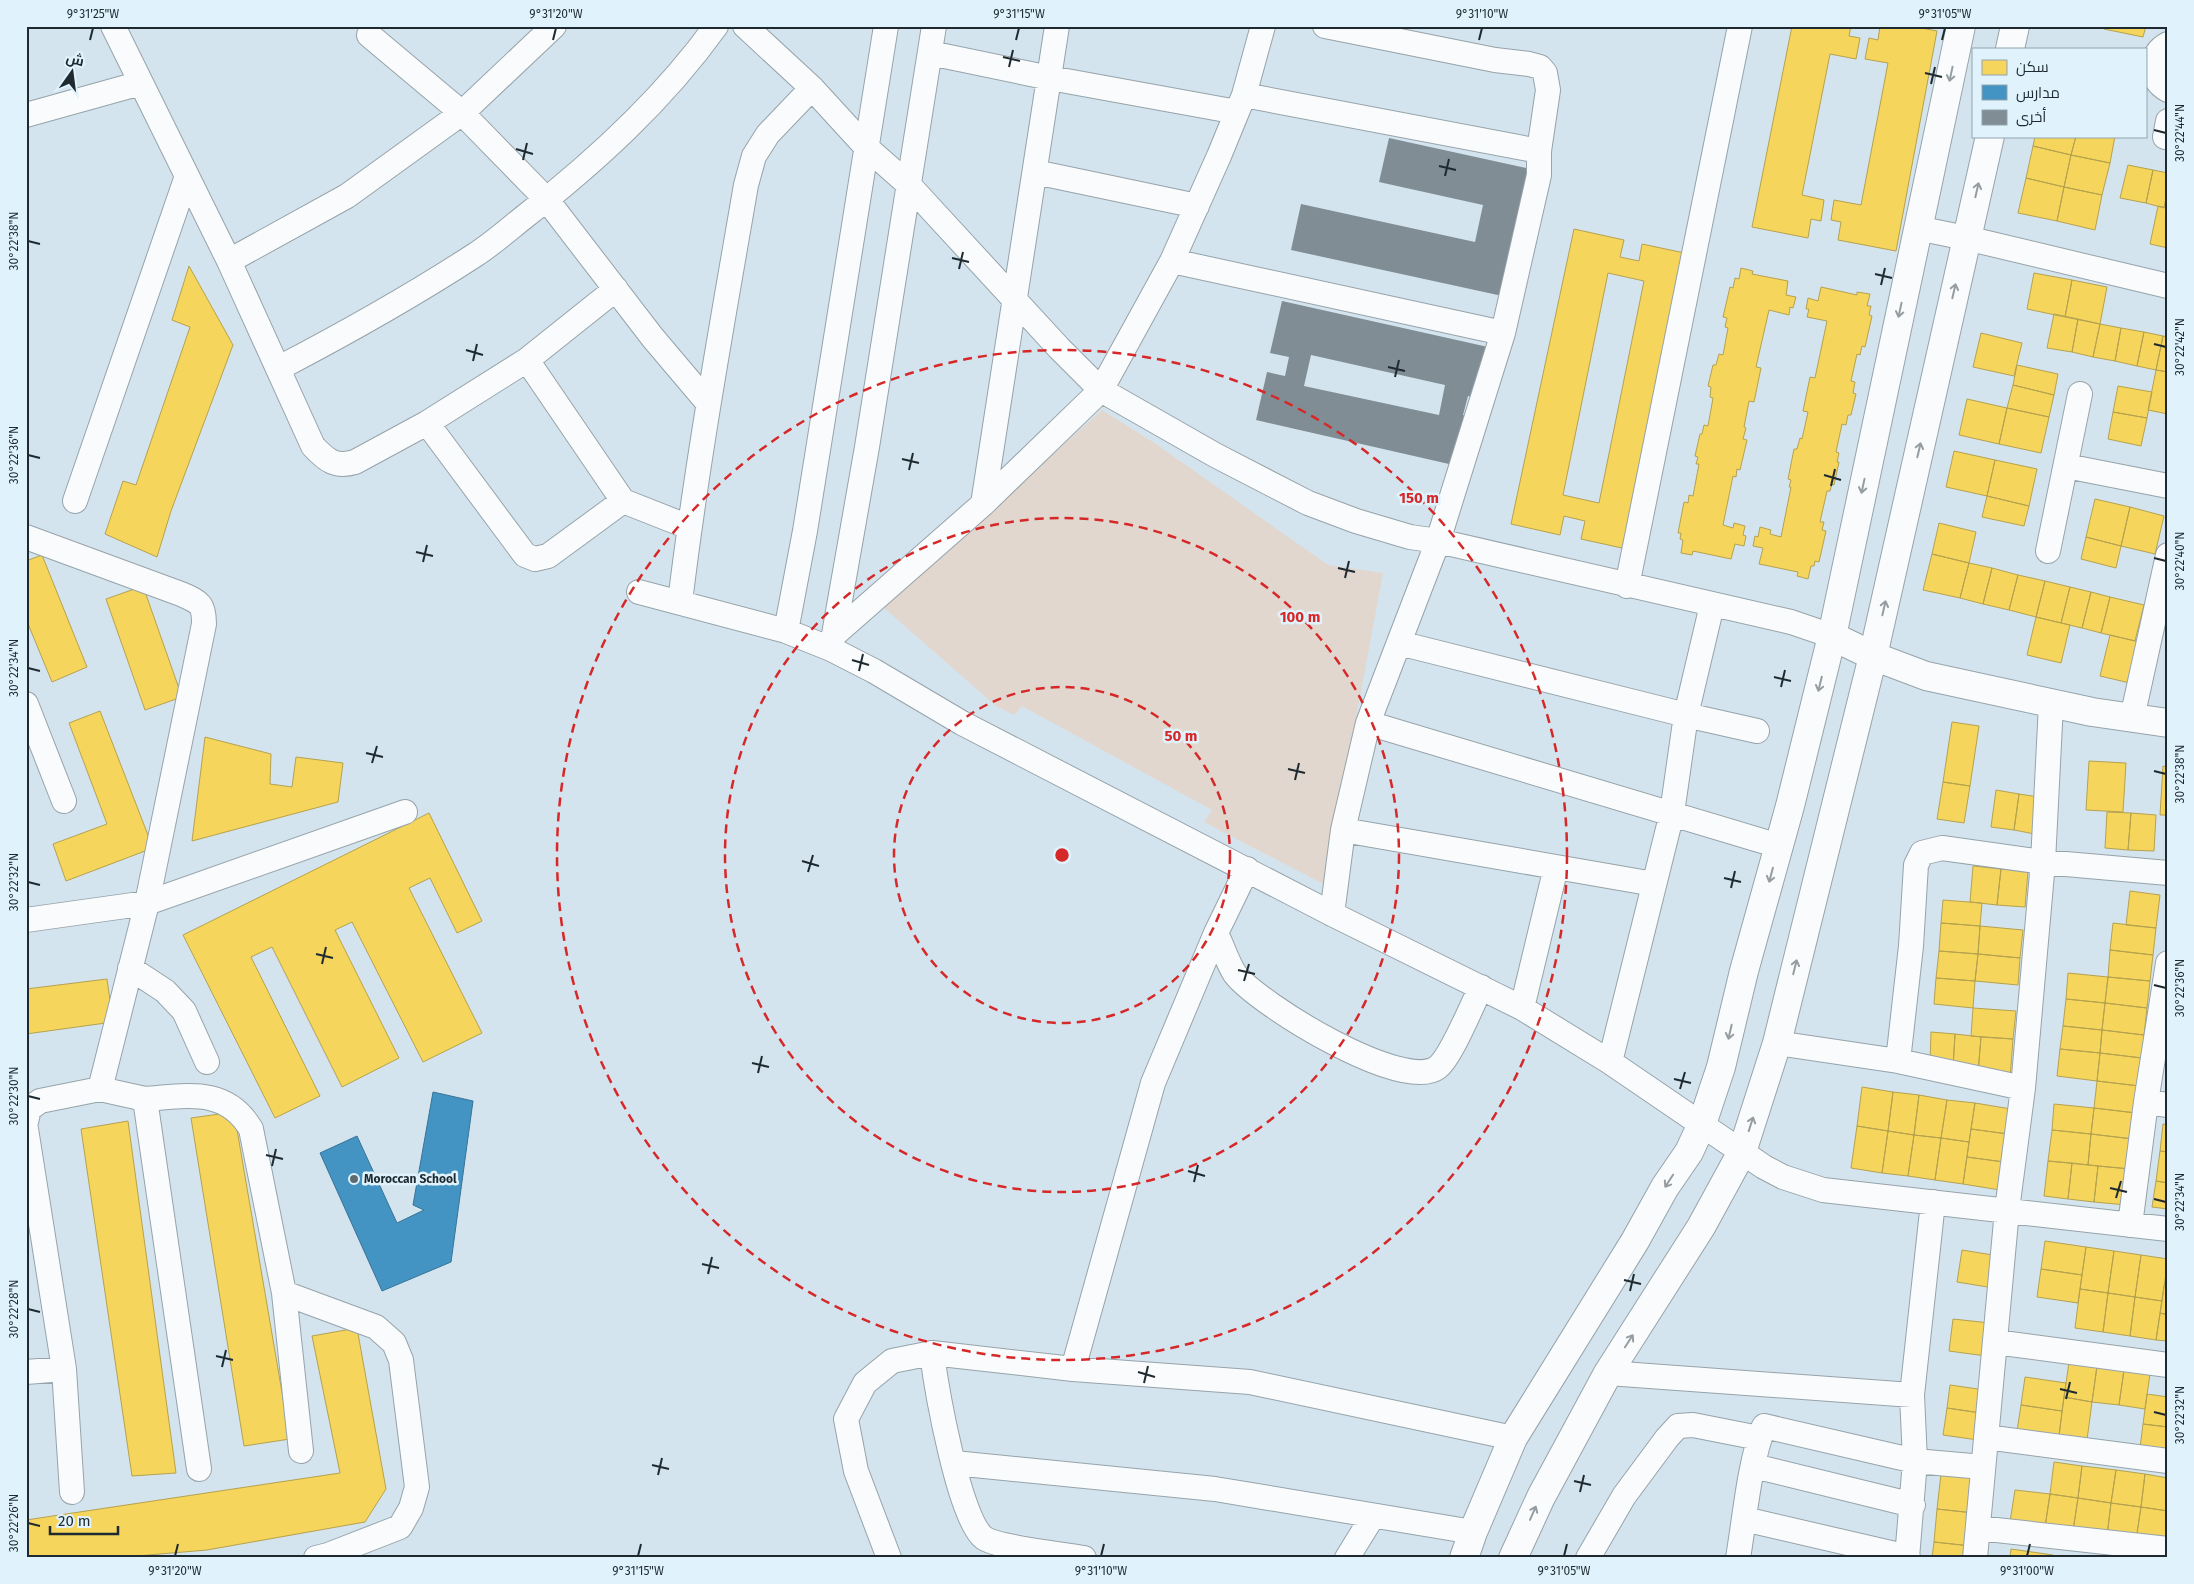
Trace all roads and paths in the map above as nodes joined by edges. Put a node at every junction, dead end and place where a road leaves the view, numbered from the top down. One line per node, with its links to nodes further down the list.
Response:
1 (112, 26): 18 (street)
2 (716, 26): 30 (street)
3 (745, 26): 19 (street)
4 (886, 26): 25 (street)
5 (934, 26): 16 (street)
6 (1057, 26): 17 (street)
7 (1263, 26): 21 (street)
8 (1325, 26): 26 (street)
9 (1740, 26): 56 (street)
10 (1961, 26): 32 (street, one-way to 32)
11 (2015, 26): 15 (street)
12 (548, 28): 22 (street)
13 (369, 36): 22 (street)
14 (2168, 44): 20 (street)
15 (2010, 48)
16 (930, 53): 17 (street); 29 (street)
17 (1050, 78): 21 (street); 27 (street)
18 (141, 83): 23 (street); 28 (street)
19 (812, 88): 25 (street); 44 (street)
20 (2168, 90)
21 (1241, 103): 26 (street); 31 (street)
22 (462, 113): 30 (street); 34 (street)
23 (26, 115)
24 (1990, 138): 33 (street, one-way to 24)
25 (866, 147): 29 (street); 60 (street)
26 (1539, 151): 39 (street)
27 (1035, 172): 31 (street); 38 (street)
28 (187, 176): 34 (street); 48 (street)
29 (908, 184): 38 (street); 62 (street)
30 (547, 200): 37 (street); 41 (street)
31 (1197, 206): 35 (street)
32 (1917, 228): 33 (street); 61 (street, one-way to 61)
33 (1966, 238): 36 (street); 64 (street, one-way to 33)
34 (229, 261): 41 (street)
35 (1172, 261): 39 (street); 42 (street)
36 (2168, 286)
37 (616, 289): 40 (street); 44 (street)
38 (1014, 298): 42 (street); 50 (street)
39 (1503, 333): 53 (street)
40 (527, 360): 45 (street); 49 (street)
41 (279, 368): 45 (street)
42 (1101, 390): 50 (street); 53 (street)
43 (2080, 394): 46 (street)
44 (708, 403): 51 (street)
45 (427, 423): 49 (street)
46 (2066, 466): 47 (street); 54 (street)
47 (2168, 486)
48 (75, 501)
49 (623, 501): 51 (street)
50 (983, 504): 62 (street)
51 (689, 527): 58 (street)
52 (26, 537): 82 (street)
53 (1438, 541): 56 (street); 63 (street)
54 (2048, 551)
55 (2168, 555): 68 (street)
56 (1627, 586): 59 (street)
57 (639, 592): 58 (street)
58 (680, 602): 60 (street)
59 (1712, 605): 61 (street); 67 (street)
60 (786, 631): 62 (street)
61 (1832, 636): 64 (street); 76 (street, one-way to 76)
62 (833, 642): 79 (street)
63 (1399, 643): 67 (street); 69 (street)
64 (1873, 656): 66 (street); 91 (street, one-way to 64)
65 (26, 704): 72 (street)
66 (2052, 704): 68 (street); 77 (street)
67 (1686, 715): 71 (street); 74 (street)
68 (2132, 718): 70 (street)
69 (1368, 723): 74 (street); 75 (street)
70 (2168, 723)
71 (1757, 731)
72 (64, 801)
73 (405, 812): 82 (street)
74 (1672, 813): 76 (street); 81 (street)
75 (1344, 830): 78 (street); 83 (street)
76 (1779, 846): 100 (street, one-way to 100)
77 (2043, 862): 80 (street); 92 (street); 95 (street)
78 (1556, 867): 81 (street); 90 (street)
79 (1247, 869): 83 (street); 85 (street)
80 (2168, 874)
81 (1654, 884): 94 (street)
82 (147, 903): 84 (street); 87 (street)
83 (1332, 914): 88 (street)
84 (26, 920)
85 (1216, 933): 88 (street); 112 (street)
86 (2168, 964): 89 (street)
87 (130, 968): 93 (street); 96 (street)
88 (1481, 987): 90 (street)
89 (2165, 993): 98 (street)
90 (1522, 1008): 94 (street)
91 (1777, 1043): 92 (street); 102 (street, one-way to 91)
92 (1898, 1061): 95 (street)
93 (207, 1062)
94 (1610, 1062): 100 (street)
95 (2023, 1088): 104 (street)
96 (100, 1089): 97 (street); 99 (street)
97 (145, 1099): 107 (street); 125 (street)
98 (2157, 1104): 105 (street)
99 (26, 1122)
100 (1702, 1124): 102 (street); 117 (street, one-way to 117)
101 (26, 1129): 111 (street)
102 (1742, 1152): 103 (street); 114 (street, one-way to 102)
103 (1933, 1202): 104 (street); 115 (street)
104 (2007, 1210): 105 (street); 108 (street)
105 (2130, 1225): 106 (street)
106 (2168, 1229)
107 (284, 1293): 119 (street); 133 (street)
108 (1995, 1342): 110 (street); 116 (street)
109 (932, 1353): 112 (street); 122 (street); 135 (street)
110 (2168, 1365)
111 (64, 1369): 113 (street); 126 (street)
112 (1073, 1369): 117 (street)
113 (26, 1372)
114 (1608, 1374): 115 (street); 139 (street, one-way to 114)
115 (1912, 1395): 120 (street)
116 (1986, 1437): 121 (street); 124 (street)
117 (1513, 1438): 131 (street)
118 (1759, 1438): 120 (street); 123 (street); 140 (street)
119 (301, 1451)
120 (1915, 1461): 124 (street); 127 (street)
121 (2168, 1461)
122 (954, 1463): 128 (street); 136 (street)
123 (1754, 1466): 127 (street); 129 (street)
124 (1983, 1467): 130 (street)
125 (199, 1470)
126 (72, 1492)
127 (1913, 1505): 134 (street)
128 (1373, 1516): 131 (street); 137 (street)
129 (1744, 1520): 134 (street); 141 (street)
130 (1978, 1528): 132 (street); 142 (street)
131 (1473, 1532): 138 (street)
132 (2168, 1549)
133 (324, 1557)
134 (1907, 1557)
135 (889, 1558)
136 (1084, 1558)
137 (1347, 1558)
138 (1464, 1558)
139 (1513, 1558)
140 (1588, 1558)
141 (1738, 1558)
142 (1975, 1558)

